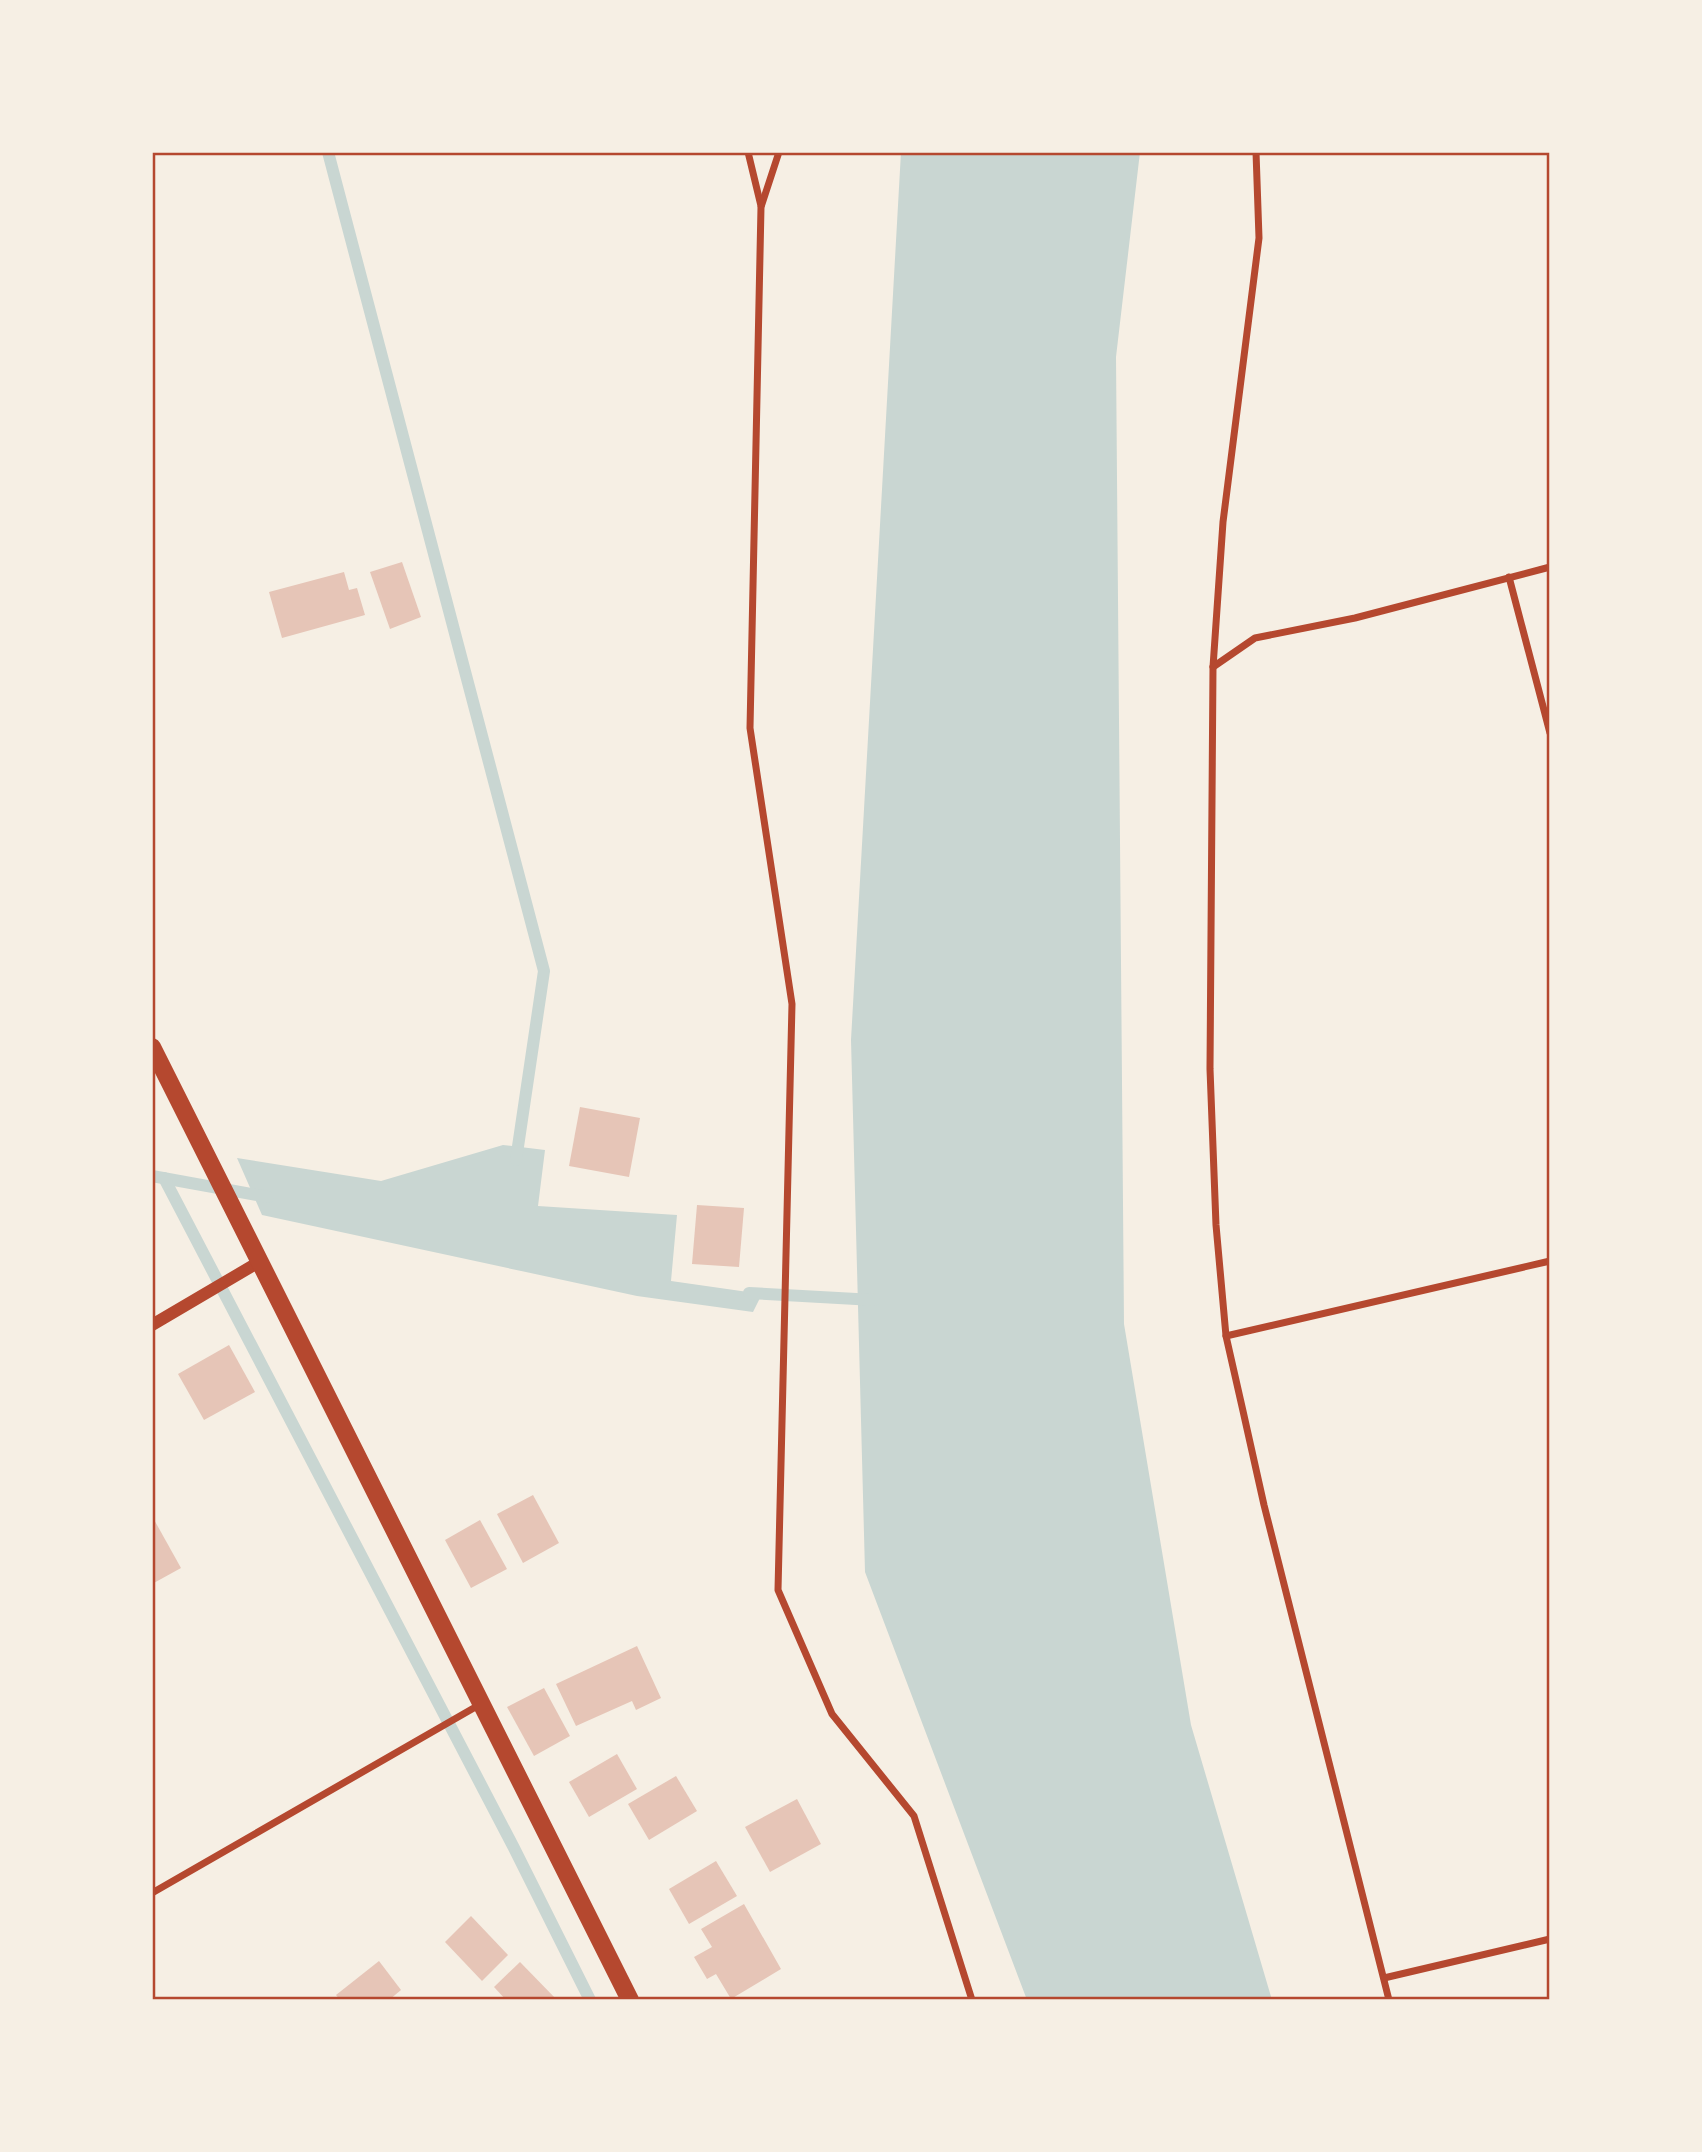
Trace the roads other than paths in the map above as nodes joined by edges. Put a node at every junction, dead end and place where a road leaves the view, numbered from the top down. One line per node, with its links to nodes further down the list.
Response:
1 (748, 152): 4 (street)
2 (779, 152): 4 (street)
3 (1256, 152): 7 (street)
4 (761, 207): 19 (street)
5 (1550, 567): 6 (street)
6 (1509, 577): 7 (street); 8 (street)
7 (1213, 667): 13 (street)
8 (1550, 733)
9 (152, 1047): 11 (main road)
10 (1550, 1261): 13 (street)
11 (259, 1262): 12 (street); 14 (main road)
12 (152, 1325)
13 (1226, 1336): 17 (street)
14 (482, 1703): 15 (street); 18 (main road)
15 (152, 1893)
16 (1550, 1939): 17 (street)
17 (1384, 1978): 20 (street)
18 (630, 2000)
19 (972, 2000)
20 (1389, 2000)

